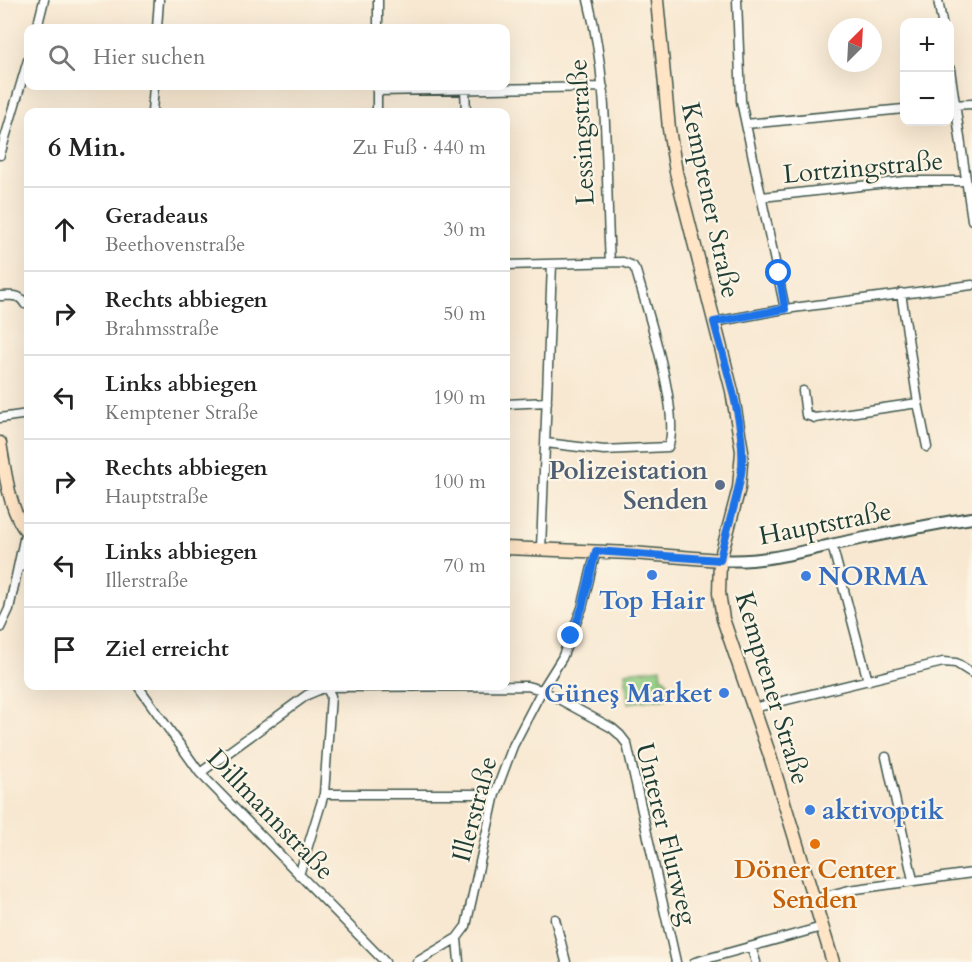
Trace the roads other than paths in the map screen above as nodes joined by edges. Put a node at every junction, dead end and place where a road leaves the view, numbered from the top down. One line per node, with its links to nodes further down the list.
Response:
1 (44, 0): 9 (street)
2 (159, 0): 10 (street)
3 (378, 0): 11 (street)
4 (588, 0): 13 (street, Lessingstraße)
5 (657, 0): 39 (main road, Kemptener Straße)
6 (736, 0): 25 (street)
7 (938, 0): 8 (street)
8 (941, 18)
9 (38, 24)
10 (157, 24)
11 (378, 24)
12 (24, 74): 26 (street)
13 (603, 87): 14 (street); 31 (street, Lessingstraße)
14 (510, 88)
15 (154, 90): 20 (street)
16 (377, 90): 21 (street)
17 (465, 90): 22 (street)
18 (972, 104): 19 (street)
19 (954, 105)
20 (152, 108)
21 (377, 108)
22 (466, 108)
23 (900, 109): 25 (street)
24 (954, 116): 27 (street)
25 (746, 124): 28 (street)
26 (0, 155)
27 (966, 181): 28 (street, Lortzingstraße); 29 (street)
28 (762, 197): 38 (street)
29 (971, 200): 30 (street)
30 (972, 220)
31 (610, 262): 32 (street); 47 (street)
32 (552, 264): 33 (street); 41 (street)
33 (510, 265)
34 (972, 285): 35 (street)
35 (900, 294): 38 (street); 42 (street)
36 (0, 296): 37 (street)
37 (24, 302)
38 (785, 309): 39 (street)
39 (714, 322): 57 (main road, Kemptener Straße)
40 (802, 391): 42 (street)
41 (547, 402): 43 (street); 47 (street)
42 (918, 403): 48 (street)
43 (510, 404)
44 (24, 415): 45 (street)
45 (0, 418)
46 (0, 443): 50 (main road)
47 (546, 443): 54 (street)
48 (927, 447)
49 (972, 518): 52 (street, Hauptstraße)
50 (24, 526)
51 (24, 544): 58 (street)
52 (832, 545): 57 (street, Hauptstraße); 61 (street)
53 (510, 548): 54 (main road, Hauptstraße)
54 (541, 549): 55 (main road, Hauptstraße)
55 (596, 551): 57 (main road, Hauptstraße); 66 (street, Illerstraße)
56 (24, 560): 58 (street)
57 (720, 560): 67 (main road, Kemptener Straße)
58 (17, 573): 59 (street)
59 (0, 628)
60 (972, 673): 61 (street)
61 (868, 681): 67 (street)
62 (510, 686): 66 (street)
63 (142, 690): 69 (street, Dillmannstraße)
64 (319, 690): 69 (street)
65 (328, 690): 70 (street)
66 (542, 690): 71 (street, Illerstraße); 84 (street, Unterer Flurweg)
67 (754, 708): 75 (main road, Kemptener Straße)
68 (886, 757): 74 (street)
69 (200, 773): 73 (street, Dillmannstraße)
70 (324, 794): 71 (street); 73 (street)
71 (495, 794): 78 (street, Illerstraße)
72 (972, 873): 74 (street)
73 (299, 875): 80 (street, Dillmannstraße)
74 (913, 880): 75 (street)
75 (814, 899): 77 (main road, Kemptener Straße)
76 (555, 919): 83 (street)
77 (822, 927): 79 (street); 87 (main road, Kemptener Straße)
78 (457, 938): 81 (street); 82 (street)
79 (751, 947): 85 (street); 86 (street)
80 (385, 962)
81 (417, 962)
82 (459, 962)
83 (566, 962)
84 (676, 962)
85 (695, 962)
86 (756, 962)
87 (833, 962)

